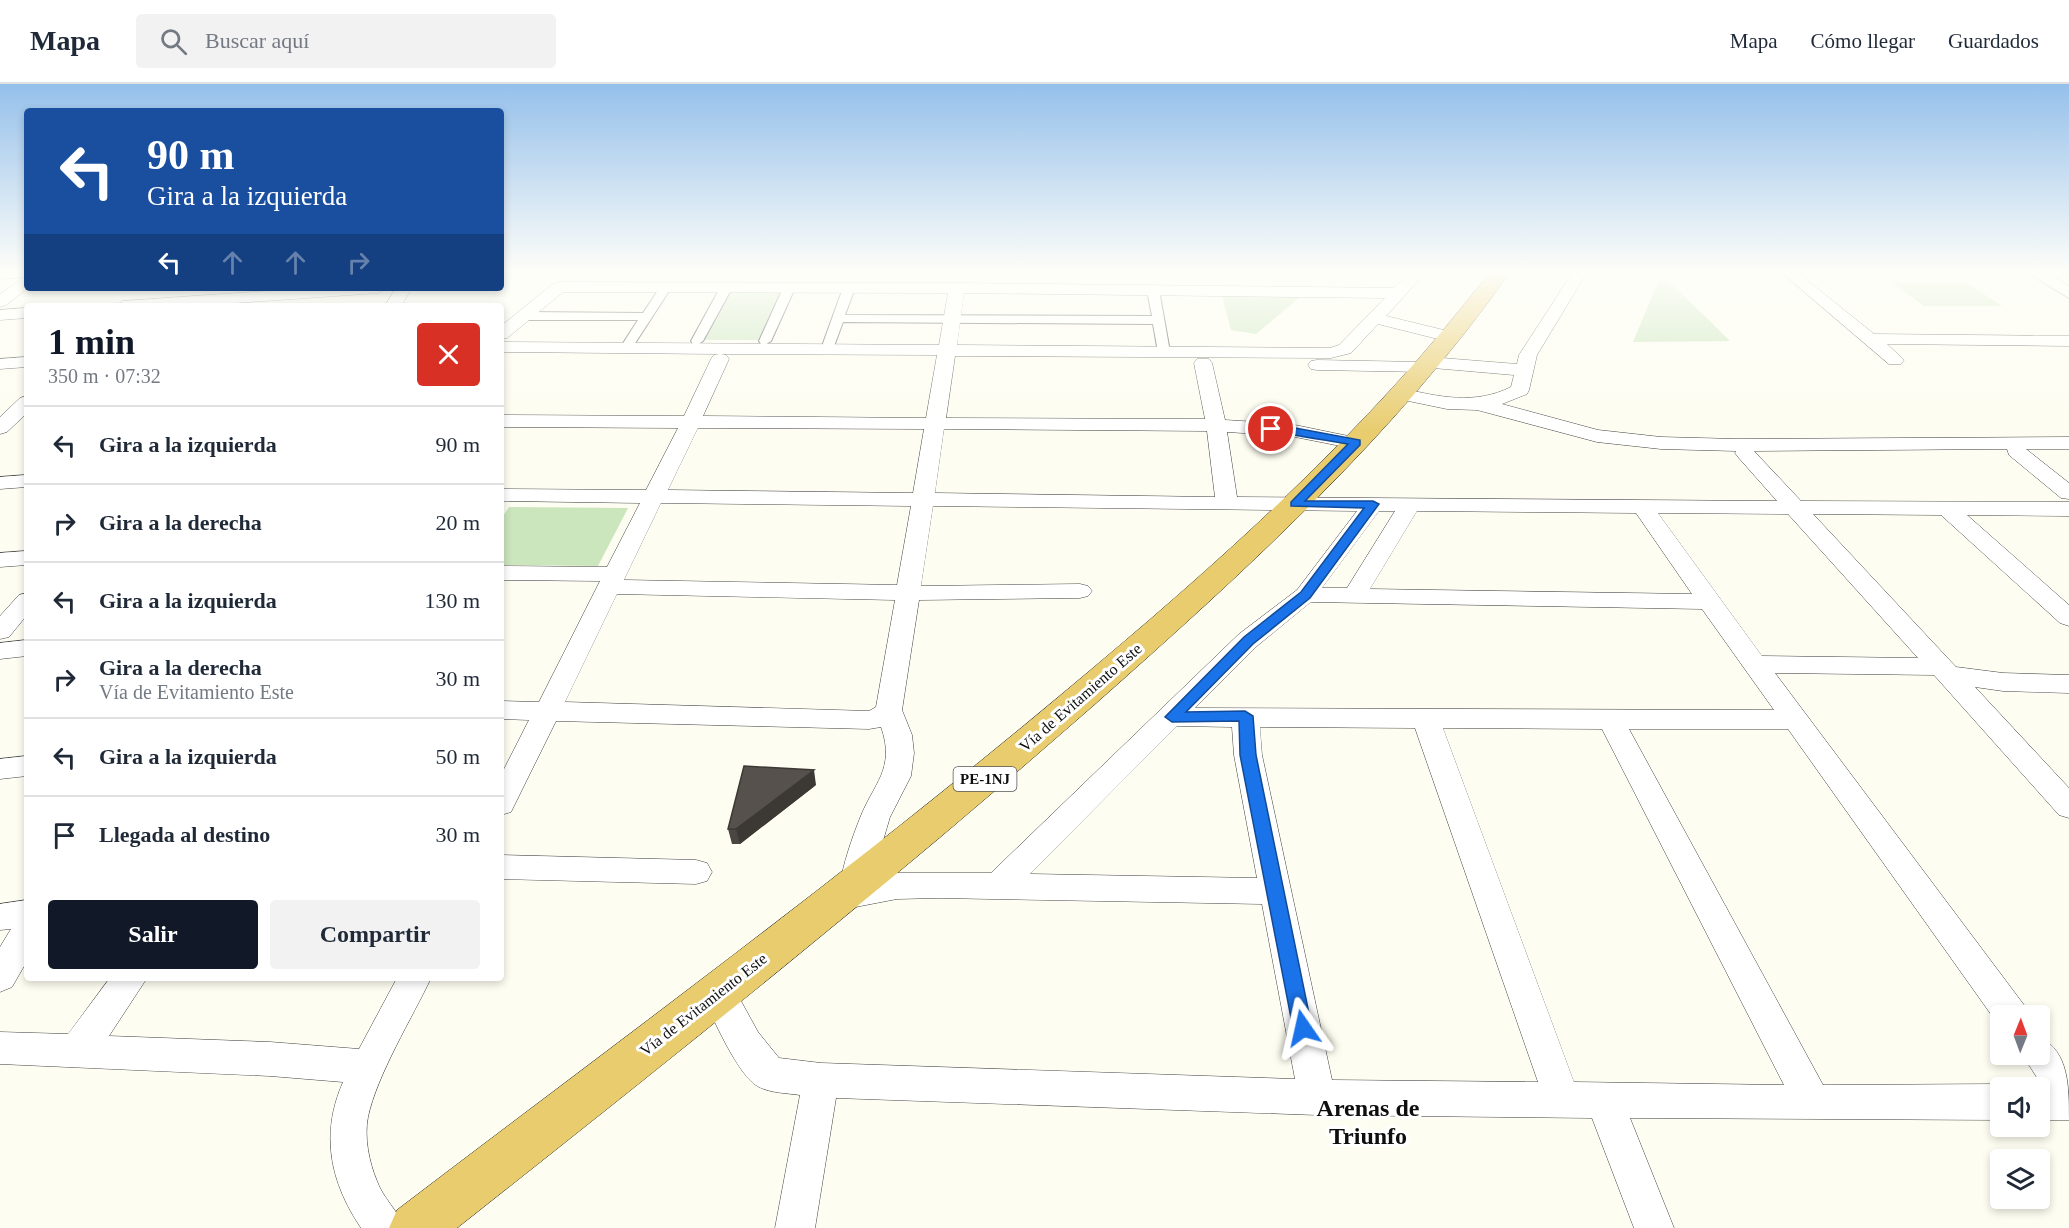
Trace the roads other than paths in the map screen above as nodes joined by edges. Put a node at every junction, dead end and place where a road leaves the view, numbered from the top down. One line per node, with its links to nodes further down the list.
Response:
1 (641, 325): 17 (street)
2 (706, 325): 13 (street)
3 (772, 325): 14 (street)
4 (835, 325): 18 (street)
5 (951, 325): 20 (street)
6 (1159, 325): 19 (street)
7 (1367, 325): 19 (street)
8 (1382, 325): 27 (street)
9 (1458, 325): 27 (highway, Vía de Evitamiento Este / PE-1NJ)
10 (1547, 325): 28 (street)
11 (1854, 325): 12 (street)
12 (1871, 339): 15 (street); 23 (street)
13 (697, 341)
14 (765, 341)
15 (2069, 341)
16 (504, 347): 17 (street)
17 (626, 348): 18 (street)
18 (827, 349): 20 (street)
19 (1164, 352): 20 (street)
20 (946, 356): 22 (street); 25 (street); 34 (street)
21 (504, 357): 22 (street)
22 (720, 359): 33 (street)
23 (1895, 360)
24 (24, 362): 26 (street)
25 (1203, 363): 27 (street); 35 (street)
26 (0, 364)
27 (1426, 365): 28 (street); 30 (street); 36 (highway, Vía de Evitamiento Este / PE-1NJ)
28 (1525, 370): 30 (street)
29 (24, 405): 31 (street)
30 (1482, 405): 37 (street)
31 (10, 419)
32 (504, 421): 33 (street)
33 (691, 422): 34 (street); 44 (street)
34 (935, 424): 35 (street); 45 (street)
35 (1216, 425): 36 (street); 46 (street)
36 (1356, 443): 47 (highway, Vía de Evitamiento Este / PE-1NJ)
37 (2069, 443)
38 (2016, 451): 42 (street)
39 (1745, 453): 51 (street)
40 (24, 481): 41 (street)
41 (0, 483)
42 (2069, 493)
43 (504, 495): 44 (street)
44 (654, 498): 45 (street); 57 (street)
45 (923, 500): 46 (street); 59 (street)
46 (1227, 503): 47 (street)
47 (1295, 504): 48 (street); 86 (highway, Vía de Evitamiento Este / PE-1NJ)
48 (1373, 504): 49 (street); 60 (street)
49 (1410, 505): 50 (street); 61 (street)
50 (1642, 506): 51 (street); 62 (street)
51 (1792, 506): 52 (street); 69 (street)
52 (1945, 507): 53 (street); 64 (street)
53 (2069, 509)
54 (24, 558): 55 (street)
55 (0, 560)
56 (504, 573): 57 (street)
57 (612, 580): 59 (street); 72 (street)
58 (1080, 591): 59 (street)
59 (908, 592): 73 (street)
60 (1305, 595): 61 (street); 75 (street)
61 (1354, 596): 62 (street)
62 (1709, 602): 68 (street)
63 (24, 604): 65 (street)
64 (2069, 618)
65 (0, 632)
66 (24, 648): 67 (street)
67 (0, 651)
68 (1756, 664): 69 (street); 78 (street)
69 (1946, 671): 70 (street); 82 (street)
70 (2069, 684)
71 (504, 710): 72 (street)
72 (547, 711): 73 (street); 81 (street)
73 (889, 711): 86 (street)
74 (1245, 716): 75 (street); 76 (street); 87 (street)
75 (1172, 717): 85 (street)
76 (1425, 717): 77 (street); 103 (street)
77 (1610, 718): 78 (street); 108 (street)
78 (1796, 720): 95 (street)
79 (24, 766): 80 (street)
80 (0, 769)
81 (504, 798)
82 (2069, 807)
83 (504, 867): 84 (street)
84 (696, 872)
85 (1000, 884): 86 (street); 87 (street)
86 (847, 890): 94 (highway, Vía de Evitamiento Este / PE-1NJ)
87 (1275, 891): 102 (street)
88 (24, 913): 89 (street)
89 (0, 917)
90 (24, 936): 91 (street)
91 (0, 977)
92 (128, 981): 97 (street)
93 (412, 981): 99 (street)
94 (718, 992): 100 (street); 110 (highway, Vía de Evitamiento Este / PE-1NJ)
95 (2004, 1005)
96 (0, 1048): 97 (street)
97 (78, 1050): 99 (street)
98 (2048, 1065): 101 (street)
99 (369, 1067): 109 (street)
100 (821, 1080): 102 (street); 111 (street)
101 (2069, 1094)
102 (1317, 1097): 103 (street)
103 (1562, 1099): 104 (street)
104 (1604, 1100): 108 (street); 112 (street)
105 (1990, 1102): 108 (street)
106 (2050, 1102): 107 (street)
107 (2069, 1102)
108 (1813, 1103)
109 (385, 1228)
110 (415, 1228)
111 (795, 1228)
112 (1654, 1228)

